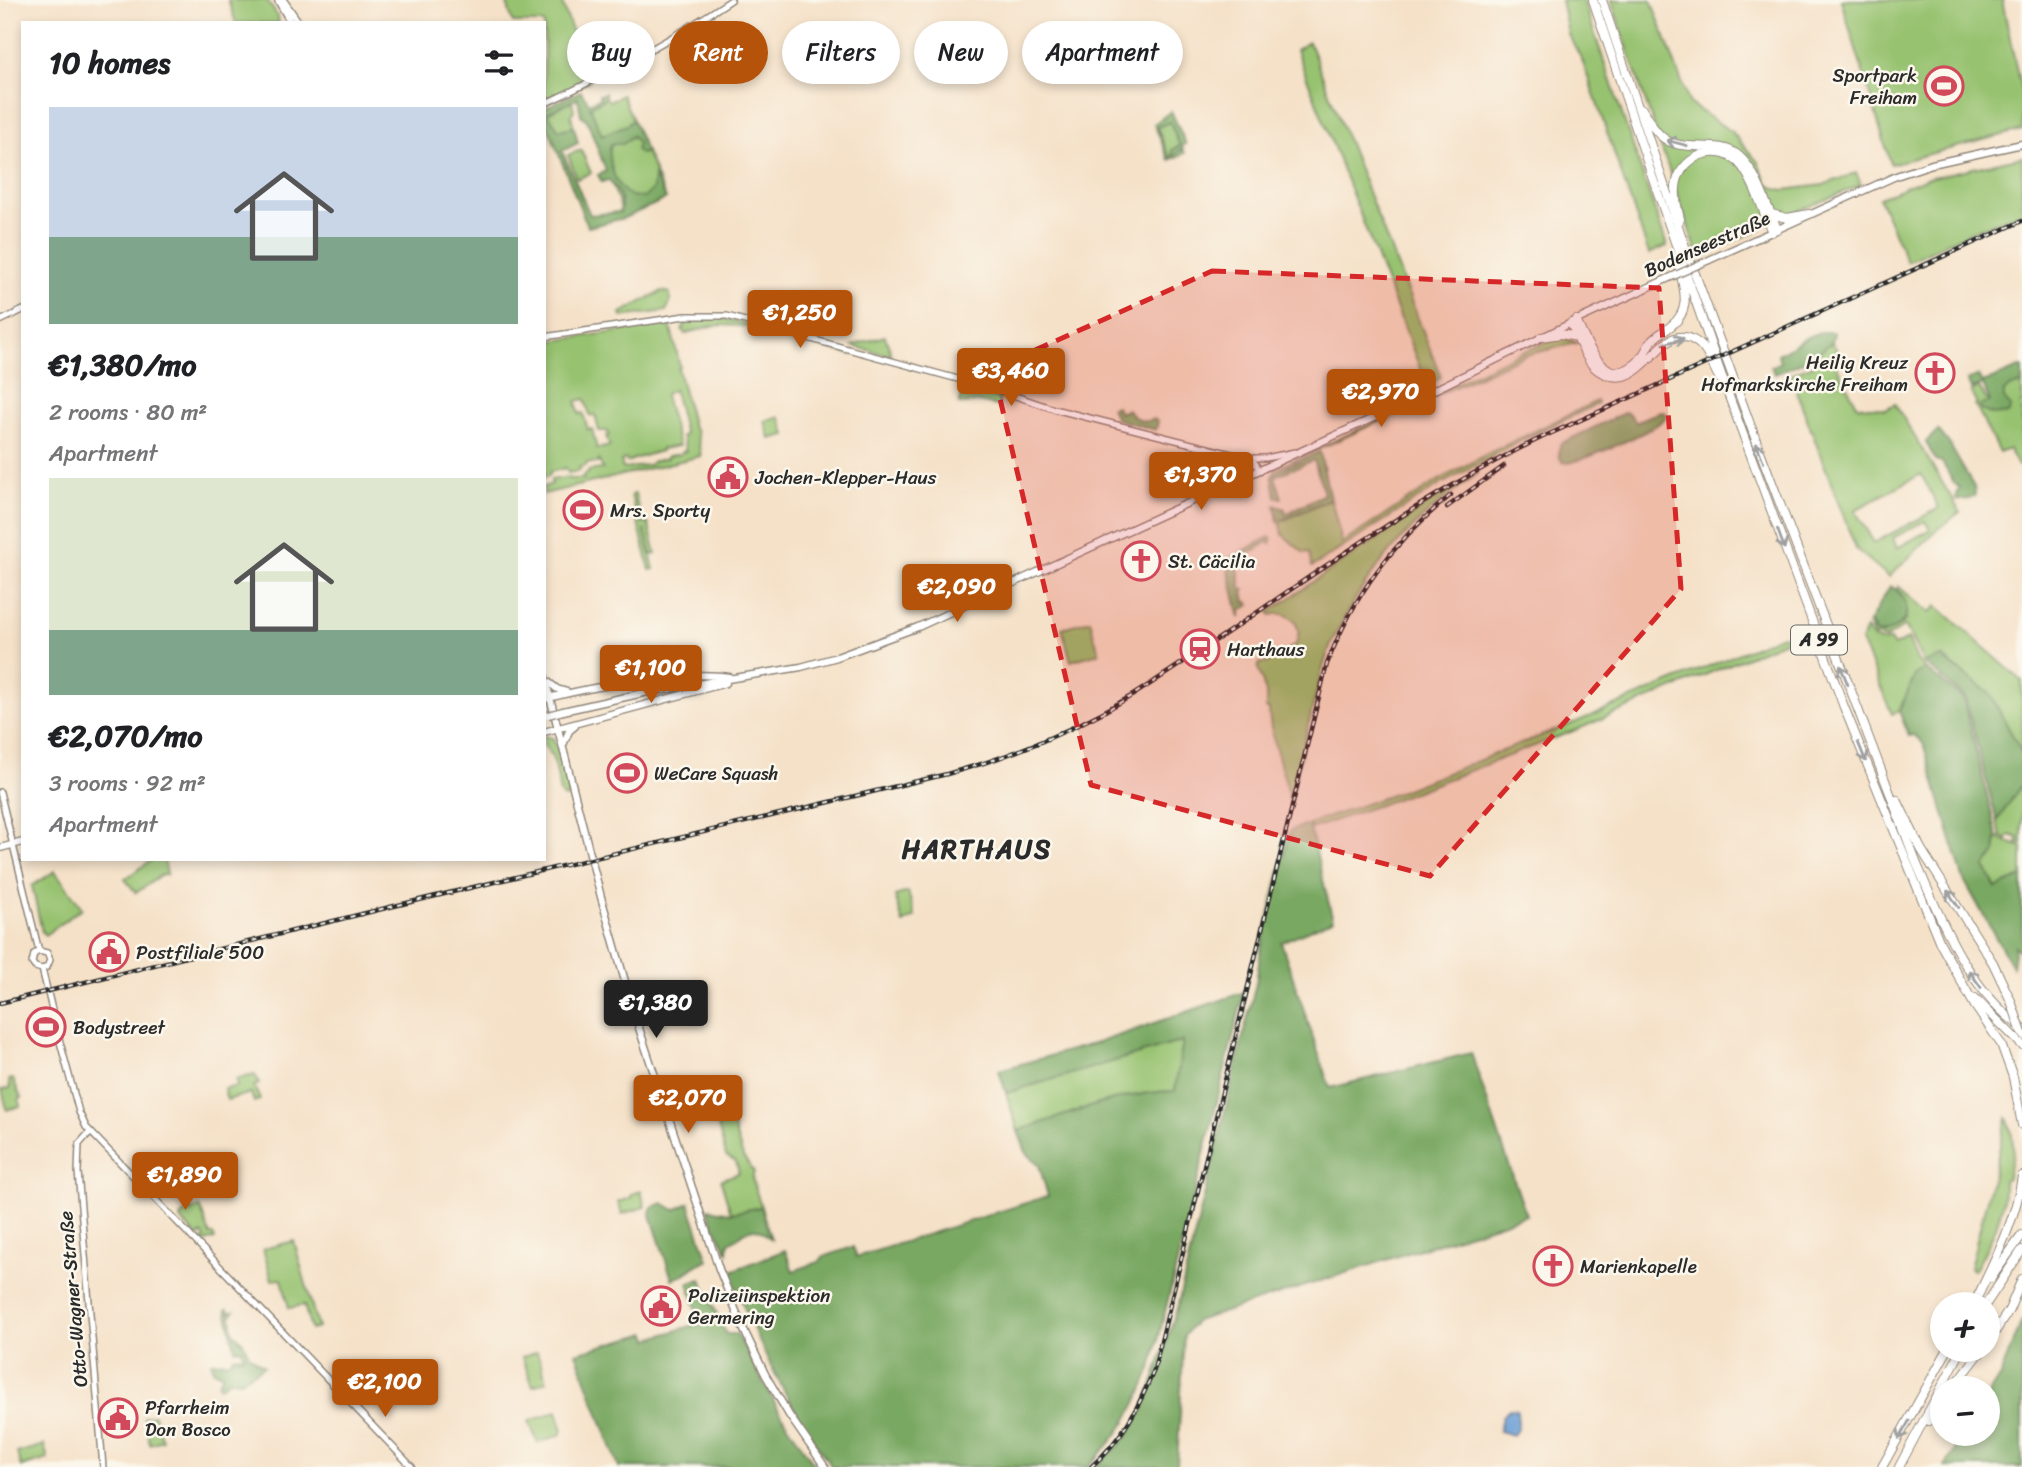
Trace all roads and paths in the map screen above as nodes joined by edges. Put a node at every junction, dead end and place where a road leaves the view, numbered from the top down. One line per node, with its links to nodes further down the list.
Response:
1 (731, 0): 8 (street)
2 (1593, 0): 13 (highway, A 99)
3 (1602, 0): 7 (highway, A 99)
4 (283, 1): 5 (main road); 6 (main road)
5 (290, 21)
6 (298, 21)
7 (1633, 94): 10 (highway, one-way to 7); 15 (highway, A 99)
8 (546, 103)
9 (2022, 144): 11 (main road, Bodenseestraße)
10 (1762, 203): 12 (highway); 15 (highway)
11 (1810, 214): 12 (highway); 14 (main road, Bodenseestraße)
12 (1769, 215): 14 (highway)
13 (1671, 230): 22 (highway); 23 (highway, A 99)
14 (1775, 230): 18 (main road, Bodenseestraße, bridge)
15 (1682, 238): 37 (highway, A 99, one-way to 15)
16 (21, 311): 17 (street)
17 (0, 321)
18 (1574, 322): 19 (highway); 21 (main road, Bodenseestraße)
19 (1580, 336): 21 (highway); 22 (highway)
20 (546, 337): 25 (street)
21 (1541, 337): 24 (main road, Bodenseestraße)
22 (1586, 348): 23 (highway, one-way to 23)
23 (1727, 391): 44 (highway, A 99, one-way to 44)
24 (1298, 451): 25 (street); 26 (main road, Bodenseestraße)
25 (1247, 458): 26 (street)
26 (1259, 470): 27 (main road, Bodenseestraße)
27 (734, 679): 29 (main road); 31 (main road, bridge); 32 (main road)
28 (546, 681): 29 (main road)
29 (576, 692): 30 (main road)
30 (547, 699): 33 (main road)
31 (546, 715)
32 (580, 723): 33 (main road); 36 (main road)
33 (559, 729): 34 (main road); 36 (main road)
34 (546, 732)
35 (546, 734): 36 (main road)
36 (563, 744): 65 (main road)
37 (1887, 784): 45 (highway, one-way to 37, bridge); 45 (highway, one-way to 37)
38 (0, 792): 40 (street)
39 (21, 843): 40 (main road)
40 (13, 845): 41 (main road); 42 (street)
41 (0, 848)
42 (39, 951): 43 (street); 43 (street)
43 (42, 969): 48 (street)
44 (1963, 982): 46 (highway); 47 (highway)
45 (2022, 1030)
46 (2022, 1045)
47 (2022, 1125)
48 (90, 1132): 63 (street, Otto-Wagner-Straße); 64 (street)
49 (2022, 1176): 53 (highway)
50 (2022, 1235): 54 (highway)
51 (2022, 1250): 55 (highway)
52 (2022, 1279): 56 (highway)
53 (1979, 1292)
54 (1982, 1292)
55 (1994, 1292)
56 (2000, 1324)
57 (1941, 1362): 66 (highway, one-way to 66)
58 (1955, 1362): 62 (highway)
59 (1973, 1362): 60 (highway)
60 (1962, 1376)
61 (1930, 1420): 62 (highway)
62 (1914, 1443): 67 (highway)
63 (103, 1467)
64 (412, 1467)
65 (825, 1467)
66 (1882, 1467)
67 (1899, 1467)

